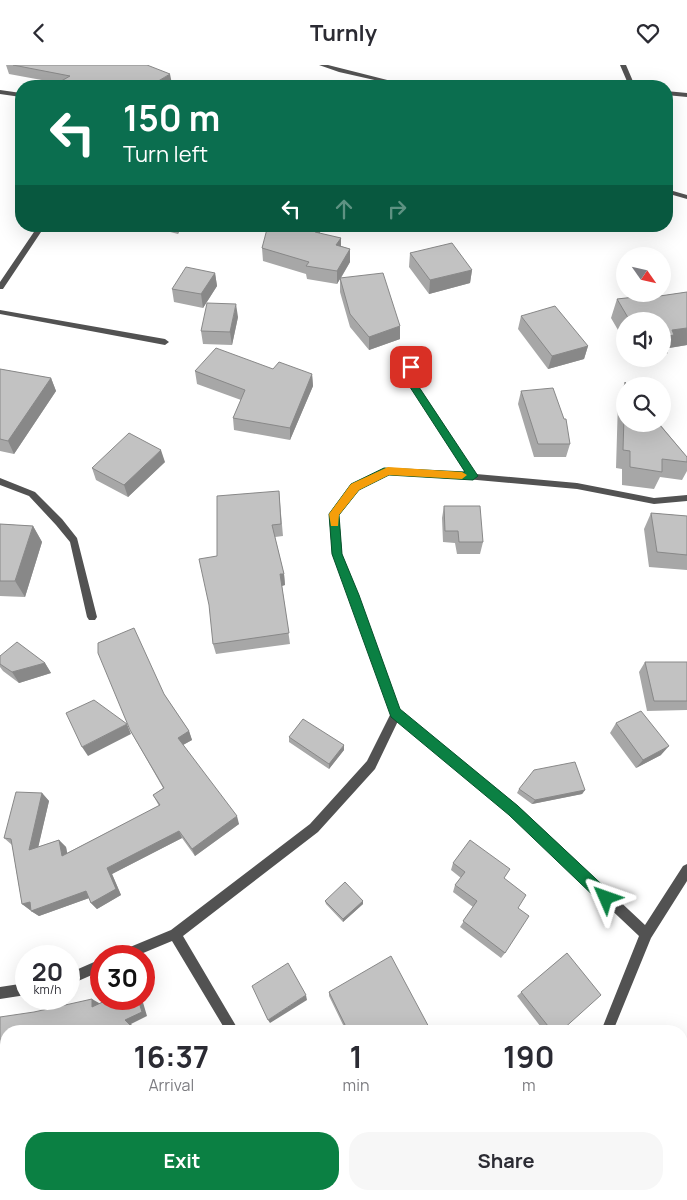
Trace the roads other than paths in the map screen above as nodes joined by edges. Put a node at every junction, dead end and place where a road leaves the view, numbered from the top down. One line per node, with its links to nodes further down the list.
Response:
1 (322, 65): 3 (street)
2 (623, 65): 4 (street)
3 (381, 80)
4 (629, 80)
5 (0, 91): 6 (street)
6 (15, 94)
7 (673, 94): 8 (street)
8 (687, 95)
9 (673, 193): 10 (street)
10 (687, 197)
11 (38, 232): 12 (street)
12 (0, 287)
13 (0, 311): 14 (street)
14 (165, 342)
15 (411, 367): 16 (street)
16 (473, 476): 18 (street); 20 (street)
17 (0, 481): 19 (street)
18 (687, 498)
19 (92, 617)
20 (396, 713): 22 (street); 23 (street)
21 (687, 870): 23 (street)
22 (175, 934): 24 (street); 27 (street)
23 (646, 934): 28 (street)
24 (148, 945)
25 (15, 991): 26 (street)
26 (0, 993)
27 (229, 1025)
28 (609, 1025)

